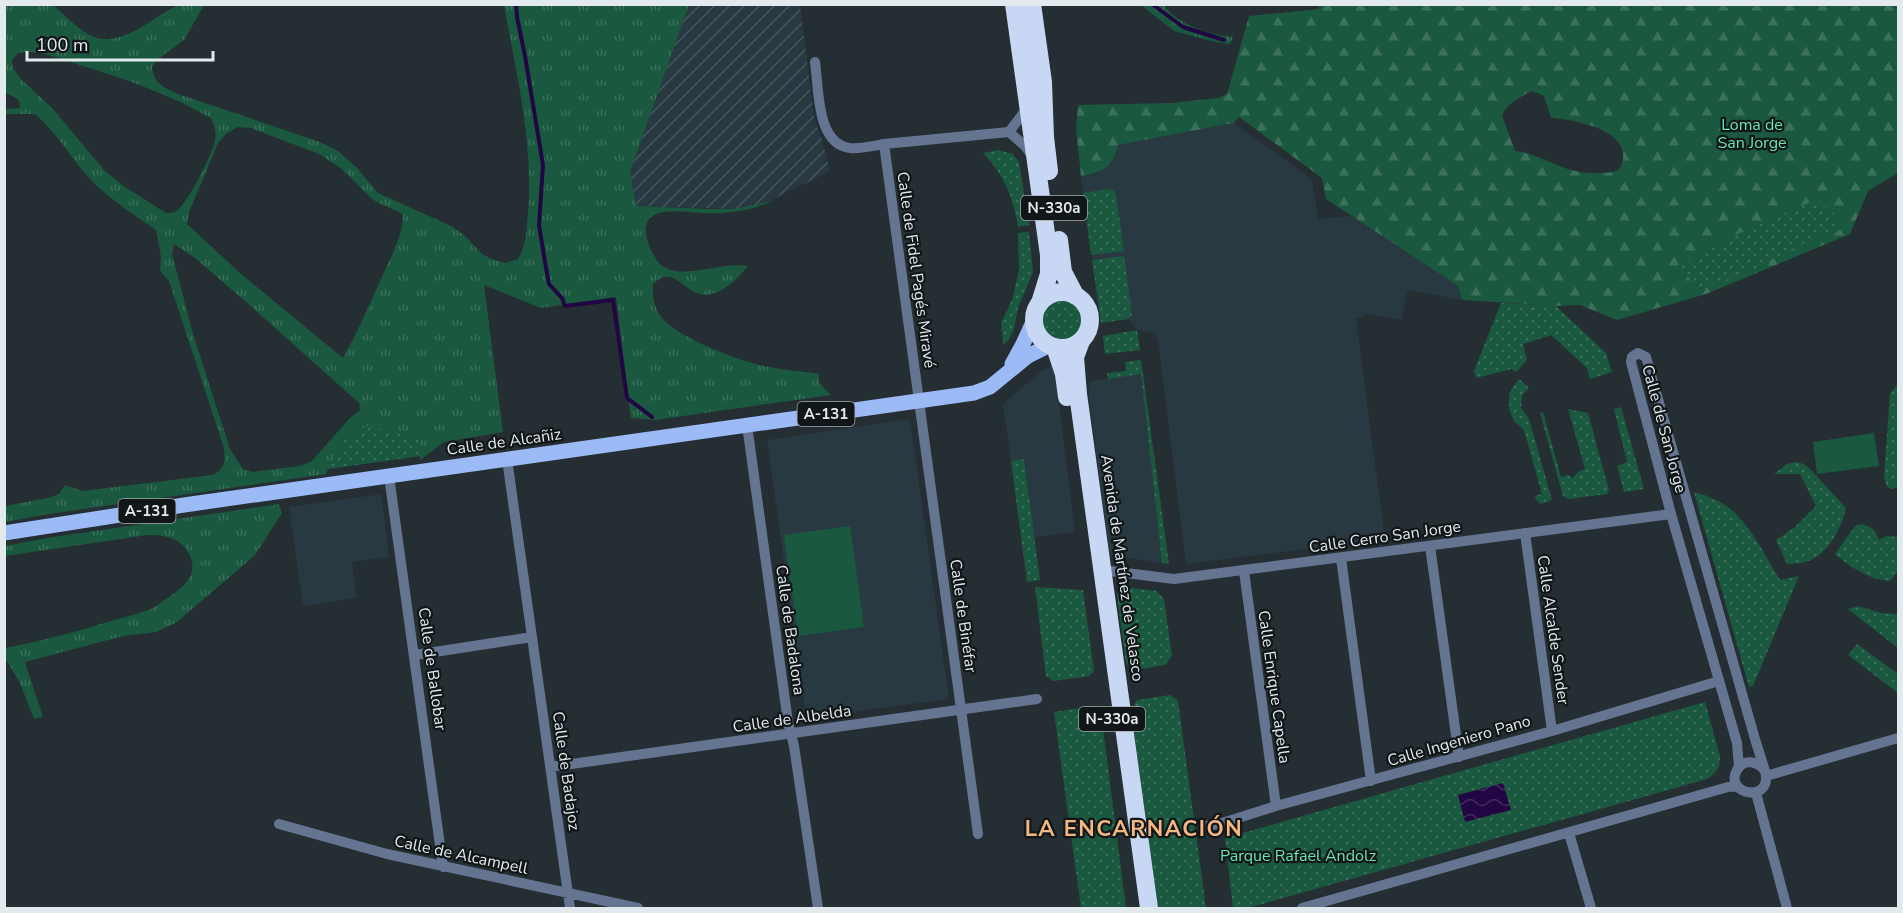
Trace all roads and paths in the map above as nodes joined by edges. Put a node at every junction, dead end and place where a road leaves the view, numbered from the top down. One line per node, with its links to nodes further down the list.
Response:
1 (1014, 4): 4 (highway, N-330a)
2 (1032, 4): 8 (highway, N-330a)
3 (815, 62): 6 (street)
4 (1028, 107): 5 (street); 7 (highway, N-330a)
5 (1009, 132): 6 (street); 7 (street)
6 (884, 144): 13 (street, Calle de Fidel Pagés Miravé)
7 (1036, 164): 9 (highway, N-330a)
8 (1075, 295): 9 (highway); 10 (highway, N-330a)
9 (1037, 310): 11 (highway, N-330a); 12 (main road, Calle de Alcañiz)
10 (1081, 341): 11 (highway); 22 (highway, Avenida de Martínez de Velasco / N-330a)
11 (1052, 346): 12 (main road, Calle de Alcañiz); 49 (highway, Avenida de Martínez de Velasco / N-330a)
12 (1004, 376): 13 (main road, Calle de Alcañiz / A-131)
13 (918, 401): 14 (main road, Calle de Alcañiz / A-131); 28 (street, Calle de Binéfar)
14 (747, 425): 15 (main road, Calle de Alcañiz / A-131); 30 (street, Calle de Badalona)
15 (507, 459): 16 (main road, Calle de Alcañiz / A-131); 24 (street, Calle de Badajoz)
16 (389, 476): 18 (main road, Calle de Alcañiz / A-131); 25 (street, Calle de Ballobar)
17 (1671, 514): 19 (street, Calle Cerro San Jorge); 26 (street, Calle de San Jorge); 35 (street, Calle de San Jorge)
18 (4, 533)
19 (1525, 533): 20 (street, Calle Cerro San Jorge); 29 (street, Calle Alcalde Sender)
20 (1430, 546): 21 (street, Calle Cerro San Jorge); 32 (street)
21 (1341, 558): 23 (street, Calle Cerro San Jorge); 36 (street)
22 (1103, 571): 23 (street, Calle Cerro San Jorge); 50 (highway, Avenida de Martínez de Velasco / N-330a)
23 (1244, 571): 39 (street, Calle Enrique Capella)
24 (532, 638): 25 (street); 33 (street, Calle de Badajoz)
25 (415, 655): 44 (street, Calle de Ballobar)
26 (1719, 681): 29 (street, Calle Ingeniero Pano); 34 (street, Calle de San Jorge)
27 (1037, 699): 28 (street, Calle de Albelda)
28 (961, 711): 30 (street, Calle de Albelda); 43 (street, Calle de Binéfar)
29 (1552, 731): 32 (street, Calle Ingeniero Pano)
30 (791, 734): 33 (street, Calle de Albelda); 48 (street, Calle de Badalona)
31 (1899, 738): 35 (street)
32 (1459, 757): 36 (street, Calle Ingeniero Pano)
33 (550, 767): 45 (street, Calle de Badajoz)
34 (1739, 767): 35 (street); 37 (street)
35 (1765, 774): 38 (street)
36 (1371, 781): 39 (street, Calle Ingeniero Pano)
37 (1737, 786): 38 (street); 42 (street)
38 (1756, 792): 53 (street)
39 (1276, 806): 41 (street, Calle Ingeniero Pano)
40 (279, 824): 44 (street, Calle de Alcampell)
41 (1206, 826)
42 (1569, 833): 51 (street); 52 (street)
43 (978, 834)
44 (443, 867): 45 (street, Calle de Alcampell)
45 (568, 893): 46 (street, Calle de Badajoz); 47 (street, Calle de Alcampell)
46 (570, 909)
47 (638, 909)
48 (818, 909)
49 (1137, 909)
50 (1149, 909)
51 (1302, 909)
52 (1591, 909)
53 (1787, 909)

